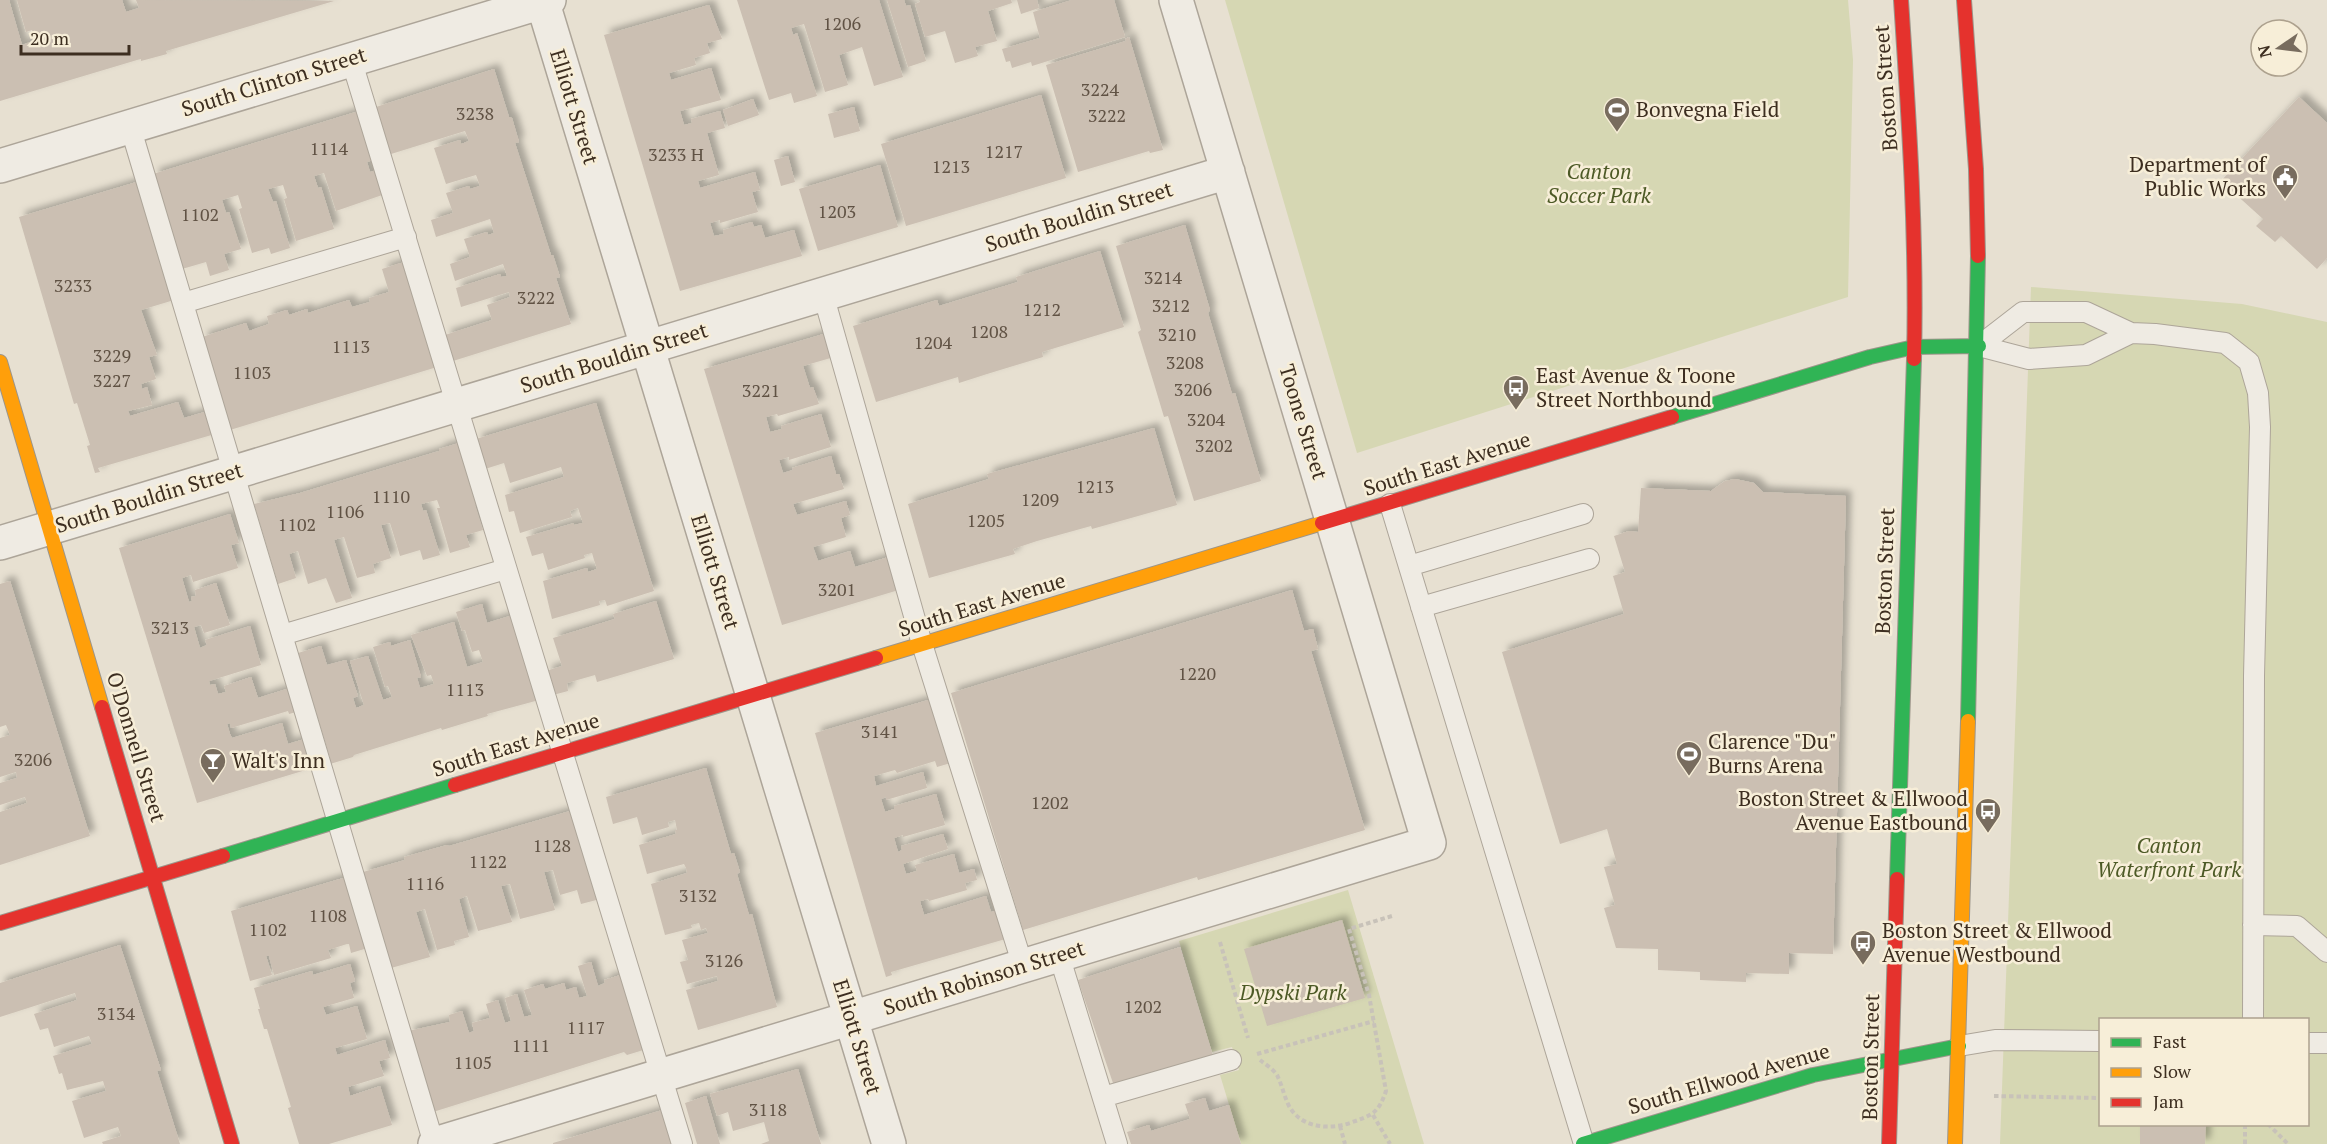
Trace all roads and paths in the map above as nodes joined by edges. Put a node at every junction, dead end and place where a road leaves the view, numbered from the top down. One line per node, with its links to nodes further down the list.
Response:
1 (1176, 0): 8 (street, Toone Street)
2 (1901, 0): 14 (street, Boston Street)
3 (1964, 0): 13 (street)
4 (544, 1): 5 (street, South Clinton Street); 15 (street, Elliott Street)
5 (351, 59): 6 (street, South Clinton Street); 9 (lane)
6 (130, 126): 7 (street, South Clinton Street); 11 (lane)
7 (0, 166)
8 (1228, 172): 10 (street, South Bouldin Street); 21 (street, Toone Street)
9 (406, 237): 11 (lane); 17 (lane)
10 (823, 294): 15 (street, South Bouldin Street); 29 (lane)
11 (183, 303): 18 (lane)
12 (2131, 333): 13 (lane); 13 (lane); 38 (lane)
13 (1979, 346): 14 (street, South East Avenue); 49 (street)
14 (1914, 347): 19 (street, South East Avenue); 50 (street, Boston Street)
15 (647, 348): 17 (street, South Bouldin Street); 30 (street, Elliott Street)
16 (0, 362): 22 (street, O'Donnell Street)
17 (457, 405): 18 (street, South Bouldin Street); 26 (lane)
18 (233, 473): 22 (street, South Bouldin Street); 28 (lane)
19 (1389, 504): 21 (street, South East Avenue); 25 (lane)
20 (1584, 514): 25 (lane)
21 (1332, 520): 29 (street, South East Avenue); 33 (street, Toone Street)
22 (49, 528): 23 (street, South Bouldin Street); 34 (street, O'Donnell Street)
23 (0, 543)
24 (1589, 559): 27 (lane)
25 (1409, 566): 27 (lane)
26 (506, 569): 28 (lane); 31 (lane)
27 (1421, 607): 67 (lane)
28 (282, 634): 32 (lane)
29 (922, 644): 30 (street, South East Avenue); 41 (lane)
30 (753, 696): 31 (street, South East Avenue); 42 (street, Elliott Street)
31 (563, 753): 32 (street, South East Avenue); 52 (lane)
32 (337, 821): 34 (street, South East Avenue); 61 (lane)
33 (1429, 843): 35 (street, South Robinson Street)
34 (153, 877): 37 (street, South East Avenue); 60 (street, O'Donnell Street)
35 (1210, 909): 40 (street, South Robinson Street); 47 (path)
36 (1392, 916): 44 (path)
37 (0, 923)
38 (2253, 925): 39 (lane); 43 (lane)
39 (2327, 951)
40 (1059, 955): 41 (street, South Robinson Street); 54 (lane)
41 (1023, 966): 42 (street, South Robinson Street)
42 (851, 1018): 52 (street, South Robinson Street); 63 (street, Elliott Street)
43 (2253, 1018)
44 (1374, 1021): 56 (path); 57 (path)
45 (2099, 1041): 49 (lane)
46 (2309, 1042): 48 (lane)
47 (1250, 1043)
48 (2327, 1043)
49 (1959, 1046): 50 (street, South Ellwood Avenue); 69 (street)
50 (1891, 1058): 67 (street, South Ellwood Avenue); 68 (street, Boston Street)
51 (1231, 1060): 54 (lane)
52 (661, 1076): 61 (street, South Robinson Street); 62 (lane)
53 (1994, 1096): 55 (path)
54 (1103, 1097): 64 (lane)
55 (2099, 1098)
56 (1373, 1114): 57 (path); 66 (path)
57 (1340, 1126): 65 (path)
58 (2245, 1126): 70 (path)
59 (2269, 1126): 71 (path)
60 (232, 1144)
61 (435, 1144)
62 (682, 1144)
63 (889, 1144)
64 (1117, 1144)
65 (1346, 1144)
66 (1390, 1144)
67 (1583, 1144)
68 (1889, 1144)
69 (1955, 1144)
70 (2245, 1144)
71 (2288, 1144)

